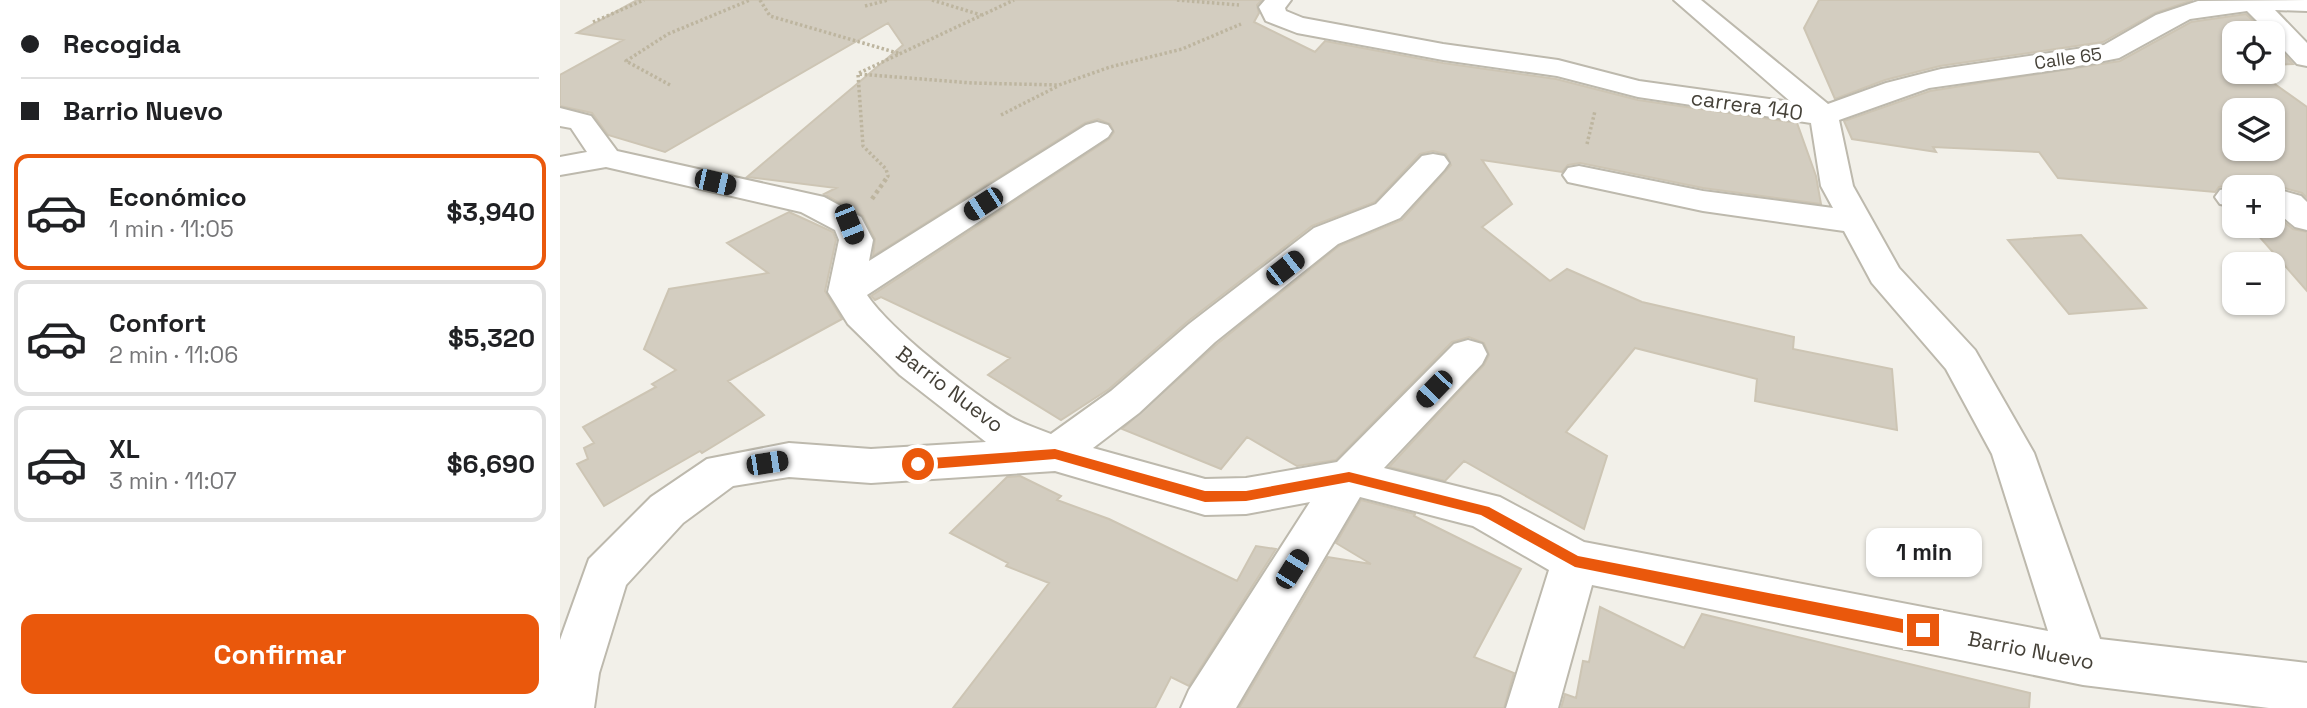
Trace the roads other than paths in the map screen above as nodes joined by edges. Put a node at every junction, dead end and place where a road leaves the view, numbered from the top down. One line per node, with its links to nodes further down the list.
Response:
1 (1686, 0): 7 (street)
2 (2252, 1): 3 (street, Calle 65); 4 (street, Calle 65); 6 (street)
3 (2307, 4)
4 (2181, 6): 7 (street, Calle 65)
5 (1275, 8): 7 (street, carrera 140)
6 (2307, 58)
7 (1824, 116): 16 (street, carrera 140)
8 (560, 117): 10 (street)
9 (1097, 131): 17 (street)
10 (606, 158): 12 (street); 17 (street)
11 (1433, 163): 19 (street)
12 (560, 165)
13 (1579, 175): 16 (street)
14 (2285, 202): 15 (street)
15 (2307, 220)
16 (1857, 222): 22 (street, carrera 140)
17 (846, 292): 19 (street, Barrio Nuevo)
18 (1468, 354): 20 (street)
19 (1055, 454): 20 (street, Barrio Nuevo); 24 (street)
20 (1349, 477): 21 (street, Barrio Nuevo); 25 (street)
21 (1575, 561): 22 (street, Barrio Nuevo); 26 (street)
22 (2083, 662): 23 (street, Barrio Nuevo)
23 (2284, 694)
24 (568, 708)
25 (1207, 708)
26 (1532, 708)

